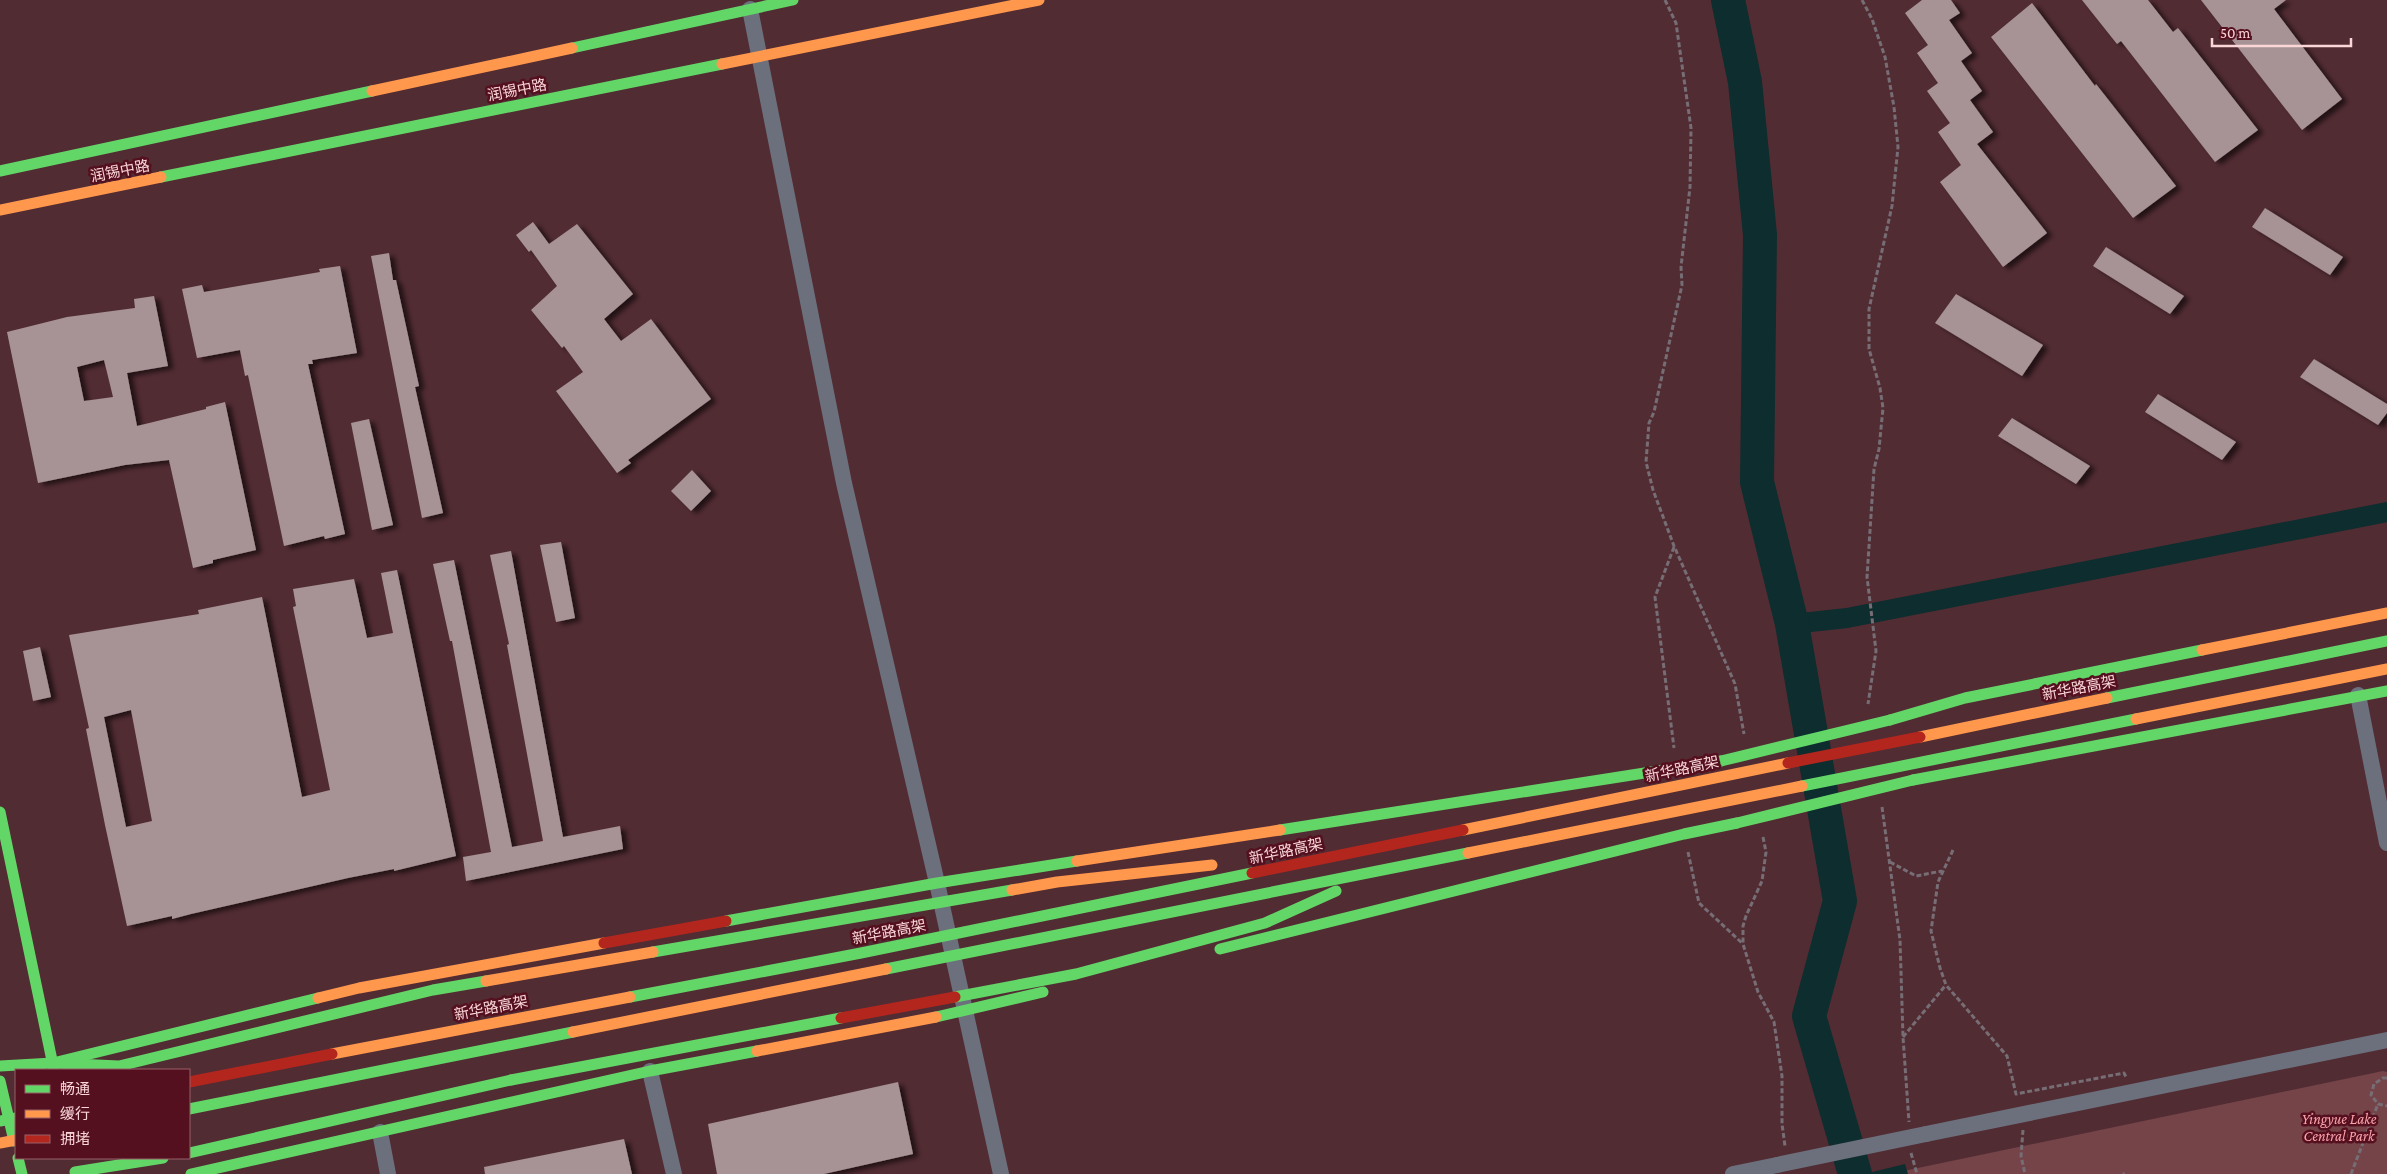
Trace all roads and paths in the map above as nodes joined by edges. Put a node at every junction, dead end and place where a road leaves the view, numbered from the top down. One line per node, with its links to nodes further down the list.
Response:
1 (793, 0): 5 (main road, 润锡中路)
2 (1039, 0): 6 (main road, 润锡中路)
3 (1665, 0): 9 (path)
4 (1862, 0): 15 (path)
5 (749, 5): 6 (street); 7 (main road, 润锡中路)
6 (760, 57): 8 (main road, 润锡中路); 30 (street)
7 (0, 171)
8 (0, 210)
9 (1674, 546): 16 (path); 17 (path)
10 (2387, 613): 17 (main road, bridge)
11 (2387, 642): 23 (main road, 新华路高架, bridge)
12 (2387, 669): 28 (main road, bridge)
13 (2387, 691): 14 (main road)
14 (2358, 695): 21 (main road, bridge); 22 (street)
15 (1869, 710)
16 (1745, 740)
17 (1676, 768): 30 (main road)
18 (1882, 805): 26 (path)
19 (0, 812): 39 (main road)
20 (1762, 833): 31 (path)
21 (1684, 834): 31 (path); 32 (main road)
22 (2387, 844)
23 (1383, 846): 25 (main road, bridge); 43 (main road, 新华路高架, bridge)
24 (1952, 850): 29 (path)
25 (1255, 860)
26 (1890, 862): 29 (path); 36 (path)
27 (1225, 864): 39 (main road, bridge)
28 (1383, 870): 47 (main road, bridge); 57 (main road, bridge)
29 (1942, 871): 34 (path)
30 (937, 883): 35 (street); 39 (main road)
31 (1743, 944): 61 (path)
32 (1205, 952)
33 (1166, 962): 35 (main road)
34 (1946, 986): 36 (path); 44 (path)
35 (965, 1012): 40 (main road); 67 (street)
36 (1903, 1037): 51 (path)
37 (2387, 1040): 44 (street)
38 (0, 1066): 39 (main road)
39 (54, 1067)
40 (650, 1071): 52 (main road); 66 (street)
41 (2387, 1078): 45 (path)
42 (0, 1081): 55 (main road)
43 (190, 1082)
44 (2133, 1092): 48 (street)
45 (2378, 1104): 46 (path); 71 (path)
46 (2387, 1106)
47 (190, 1109)
48 (2024, 1114): 61 (street, bridge); 70 (path)
49 (15, 1118): 50 (main road, bridge)
50 (0, 1122)
51 (1909, 1123)
52 (380, 1132): 64 (main road); 65 (street)
53 (15, 1140): 54 (main road, bridge)
54 (0, 1143)
55 (15, 1146)
56 (1910, 1151): 69 (path)
57 (190, 1153)
58 (18, 1159): 62 (main road)
59 (72, 1159): 63 (main road)
60 (158, 1159): 63 (main road)
61 (1781, 1159): 68 (street)
62 (22, 1174)
63 (76, 1174)
64 (191, 1174)
65 (388, 1174)
66 (674, 1174)
67 (1001, 1174)
68 (1733, 1174)
69 (1917, 1174)
70 (2025, 1174)
71 (2351, 1174)

